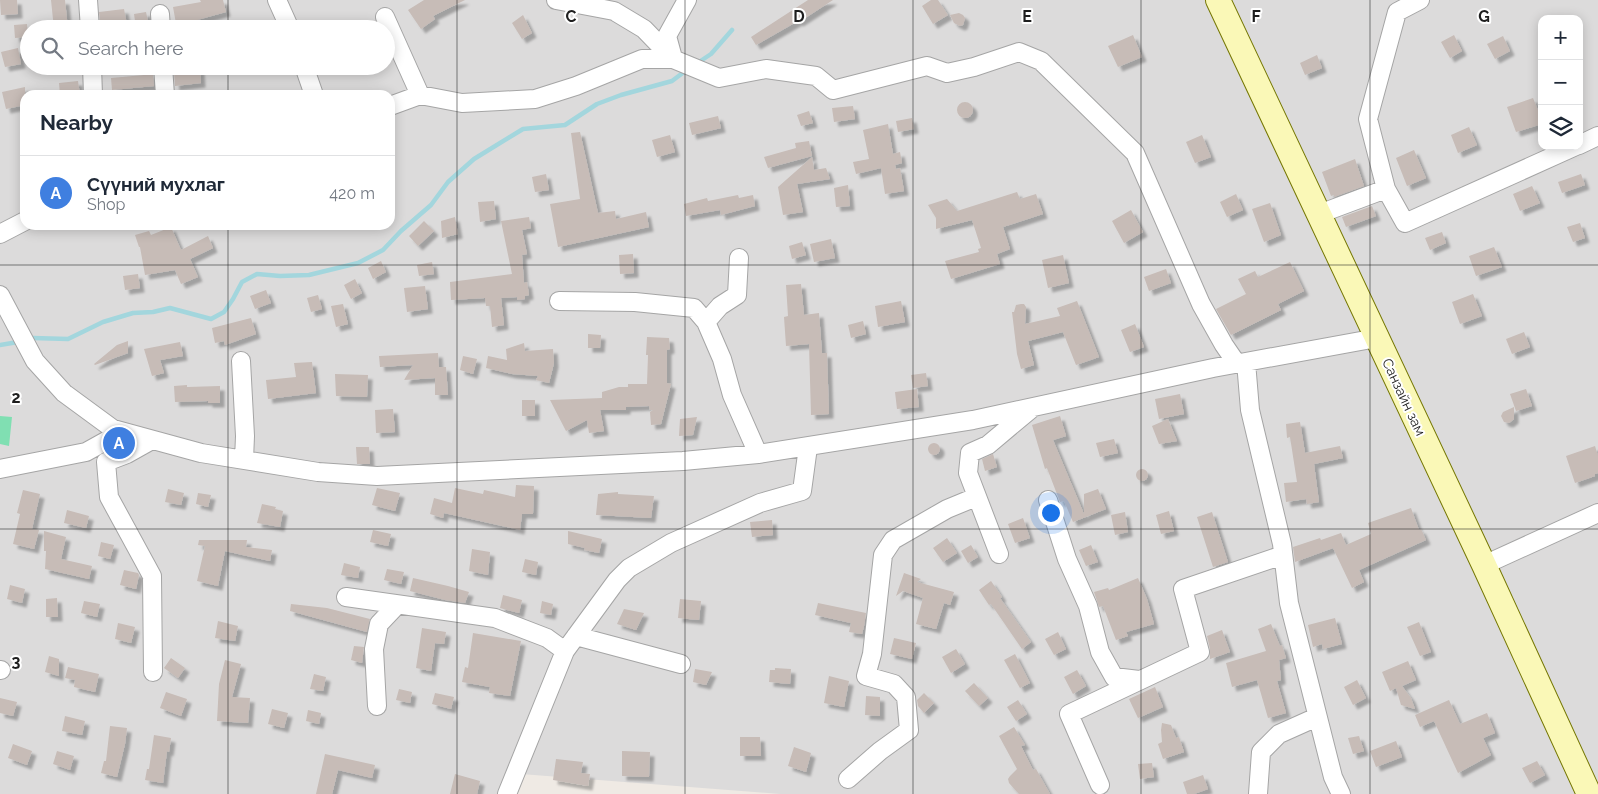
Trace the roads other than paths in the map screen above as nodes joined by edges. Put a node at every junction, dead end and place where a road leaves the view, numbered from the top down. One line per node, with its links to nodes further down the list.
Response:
1 (88, 0): 8 (street)
2 (277, 0): 9 (street)
3 (556, 0): 12 (street)
4 (687, 0): 12 (street)
5 (1218, 0): 25 (main road, Санзайн зам)
6 (1420, 0): 24 (street)
7 (385, 17): 10 (street)
8 (89, 20)
9 (286, 20)
10 (386, 20)
11 (395, 39): 19 (street)
12 (673, 59): 19 (street); 34 (street)
13 (92, 75): 16 (street)
14 (164, 75): 17 (street)
15 (307, 75): 18 (street)
16 (93, 90)
17 (165, 90)
18 (312, 90)
19 (420, 95): 20 (street)
20 (395, 104)
21 (1598, 136): 22 (street)
22 (1583, 144)
23 (1569, 150): 24 (street)
24 (1386, 189): 25 (street)
25 (1319, 214): 32 (main road, Санзайн зам)
26 (20, 224): 27 (street)
27 (0, 234)
28 (739, 258): 31 (street)
29 (0, 295): 36 (street)
30 (559, 301): 31 (street)
31 (706, 322): 39 (street)
32 (1377, 338): 34 (street); 47 (main road, Санзайн зам)
33 (241, 362): 40 (street)
34 (1242, 363): 35 (street); 46 (street)
35 (1035, 407): 38 (street); 42 (street)
36 (122, 432): 37 (street); 41 (street)
37 (152, 440): 40 (street); 53 (street)
38 (808, 447): 39 (street); 50 (street)
39 (758, 454): 40 (street)
40 (244, 460)
41 (1, 469)
42 (976, 497): 45 (street); 57 (street)
43 (1048, 500): 54 (street)
44 (1598, 513): 47 (street)
45 (999, 554)
46 (1283, 555): 54 (street); 56 (street)
47 (1484, 566): 62 (main road, Санзайн зам)
48 (346, 597): 49 (street)
49 (397, 605): 51 (street); 55 (street)
50 (576, 636): 51 (street); 52 (street)
51 (565, 651): 59 (street)
52 (681, 664)
53 (153, 672)
54 (1139, 680): 58 (street)
55 (377, 706)
56 (1317, 717): 60 (street); 61 (street)
57 (848, 779)
58 (1100, 785)
59 (507, 794)
60 (1258, 794)
61 (1341, 794)
62 (1589, 794)

